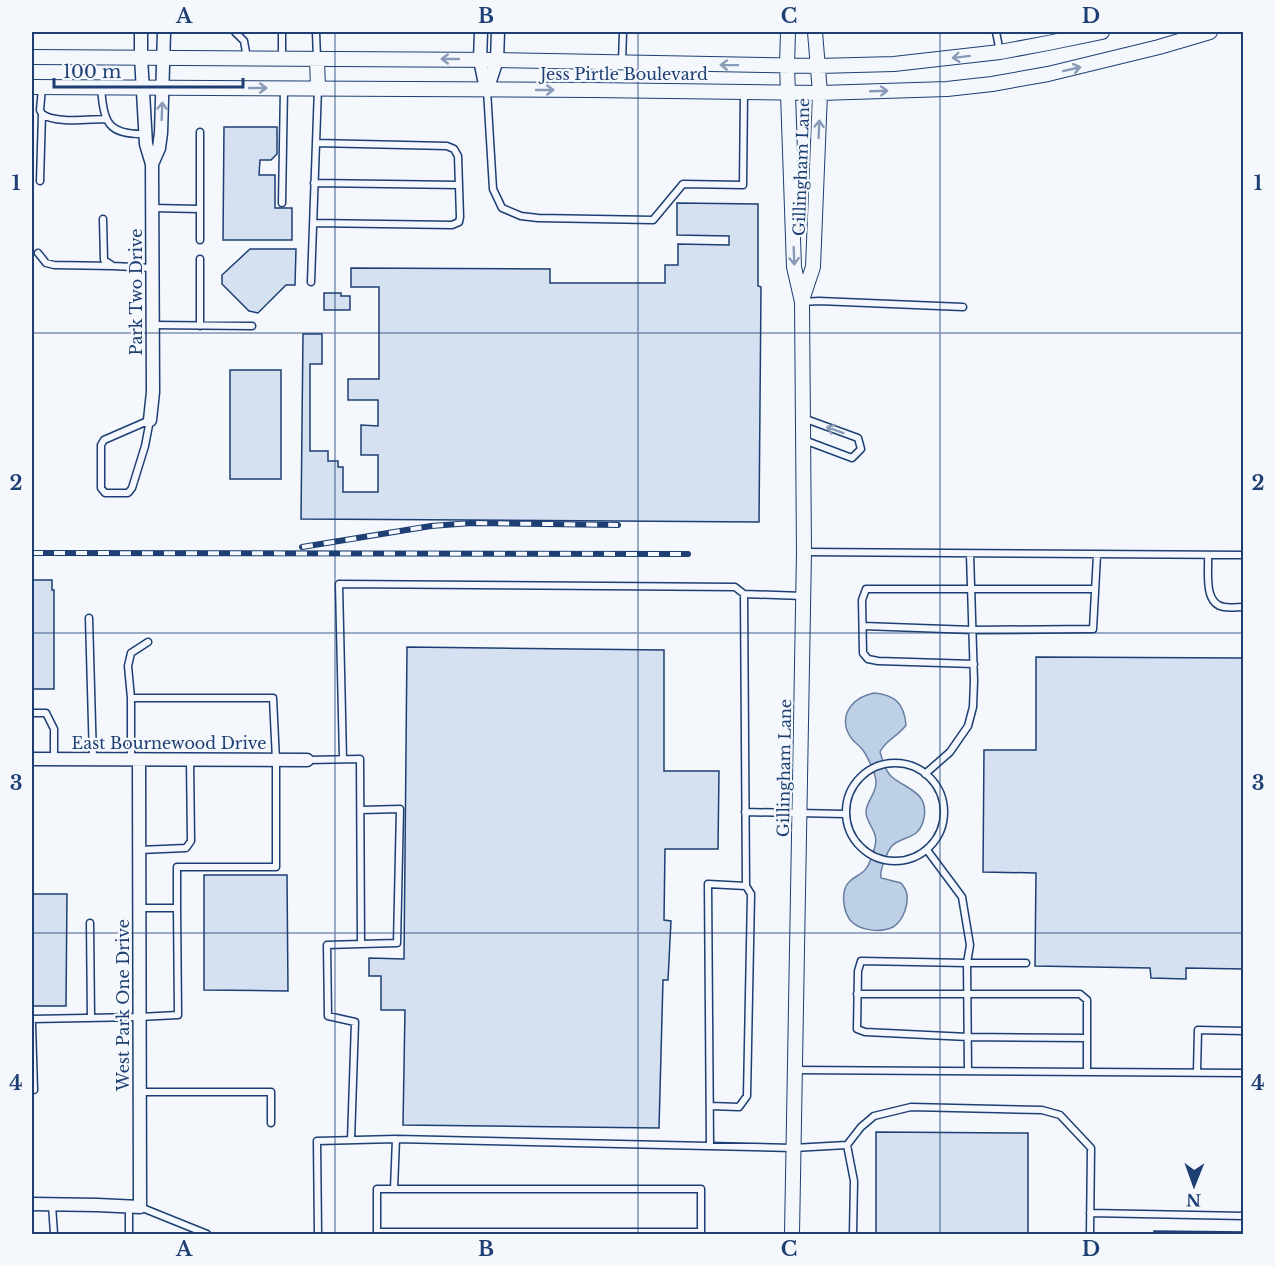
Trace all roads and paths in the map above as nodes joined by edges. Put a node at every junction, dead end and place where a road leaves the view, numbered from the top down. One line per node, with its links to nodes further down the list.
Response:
1 (141, 32): 16 (street, Park Two Drive)
2 (164, 32): 17 (street, Park Two Drive)
3 (235, 32): 18 (lane)
4 (282, 32): 19 (lane)
5 (316, 32): 20 (lane)
6 (481, 32): 21 (street)
7 (498, 32): 22 (street)
8 (623, 32): 23 (lane)
9 (788, 32): 24 (street, Gillingham Lane)
10 (815, 32): 25 (street, Gillingham Lane)
11 (996, 32): 14 (lane)
12 (1101, 32): 14 (street, Jess Pirtle Boulevard)
13 (1210, 32): 35 (street, Jess Pirtle Boulevard, one-way to 13)
14 (1000, 52): 25 (street, Jess Pirtle Boulevard, one-way to 25)
15 (32, 57): 16 (street, Jess Pirtle Boulevard)
16 (141, 57): 17 (street, Jess Pirtle Boulevard); 28 (street, Park Two Drive)
17 (163, 57): 18 (street, Jess Pirtle Boulevard); 29 (street, Park Two Drive)
18 (247, 58): 19 (street, Jess Pirtle Boulevard)
19 (282, 59): 20 (street, Jess Pirtle Boulevard)
20 (317, 59): 21 (street, Jess Pirtle Boulevard, one-way to 20); 31 (street)
21 (480, 60): 22 (street, Jess Pirtle Boulevard); 32 (street)
22 (497, 60): 23 (street, Jess Pirtle Boulevard); 32 (street)
23 (622, 63): 24 (street, Jess Pirtle Boulevard, one-way to 23)
24 (787, 66): 25 (street, Jess Pirtle Boulevard); 34 (street, Gillingham Lane)
25 (818, 66): 35 (street, Gillingham Lane)
26 (37, 87): 27 (street, Jess Pirtle Boulevard); 36 (lane)
27 (100, 87): 28 (street, Jess Pirtle Boulevard); 37 (lane)
28 (142, 87): 29 (street, Jess Pirtle Boulevard); 39 (street, Park Two Drive)
29 (162, 87): 30 (street, Jess Pirtle Boulevard, one-way to 30); 41 (street, Park Two Drive, one-way to 29)
30 (284, 88): 31 (street, Jess Pirtle Boulevard); 45 (lane)
31 (318, 88): 32 (street, Jess Pirtle Boulevard); 40 (lane)
32 (487, 90): 33 (street, Jess Pirtle Boulevard, one-way to 33); 33 (lane)
33 (744, 92): 34 (street, Jess Pirtle Boulevard)
34 (789, 93): 35 (street, Jess Pirtle Boulevard); 56 (street, Gillingham Lane, one-way to 56)
35 (820, 93): 56 (street, Gillingham Lane, one-way to 35)
36 (42, 114): 37 (lane); 42 (lane)
37 (106, 119): 39 (lane)
38 (200, 132): 47 (lane)
39 (145, 134): 41 (street, Park Two Drive)
40 (316, 143): 43 (lane); 44 (lane)
41 (152, 164): 46 (street, Park Two Drive)
42 (40, 181)
43 (314, 183): 44 (lane); 49 (lane)
44 (459, 185): 49 (lane)
45 (282, 203)
46 (152, 208): 47 (lane); 54 (street, Park Two Drive)
47 (200, 209): 50 (lane)
48 (103, 219): 53 (lane)
49 (313, 223): 55 (lane)
50 (200, 240)
51 (38, 253): 53 (lane)
52 (200, 259): 59 (lane)
53 (113, 266): 54 (lane)
54 (153, 268): 58 (street, Park Two Drive)
55 (311, 282)
56 (802, 302): 57 (lane); 61 (street, Gillingham Lane)
57 (963, 307)
58 (153, 326): 59 (lane); 62 (street, Park Two Drive)
59 (200, 326): 60 (lane)
60 (252, 326)
61 (803, 418): 63 (street, Gillingham Lane); 63 (lane, one-way to 61)
62 (150, 420): 62 (lane)
63 (803, 440): 64 (street, Gillingham Lane)
64 (804, 552): 65 (lane); 72 (street, Gillingham Lane)
65 (970, 554): 66 (lane); 70 (lane)
66 (1097, 555): 68 (lane); 69 (lane)
67 (1244, 555): 68 (lane)
68 (1208, 556): 73 (lane)
69 (1095, 589): 70 (lane); 76 (lane)
70 (971, 590): 75 (lane); 76 (lane)
71 (744, 594): 72 (lane); 84 (lane); 91 (lane)
72 (803, 596): 92 (street, Gillingham Lane)
73 (1244, 607)
74 (89, 618): 83 (lane)
75 (863, 626): 76 (lane); 78 (lane)
76 (973, 630): 78 (lane)
77 (148, 642): 79 (lane)
78 (974, 664): 89 (lane)
79 (131, 698): 85 (lane); 87 (lane)
80 (32, 713): 82 (lane)
81 (32, 759): 82 (street, East Bournewood Drive)
82 (54, 759): 83 (street, East Bournewood Drive)
83 (93, 759): 85 (street, East Bournewood Drive)
84 (344, 759): 88 (lane); 90 (lane)
85 (135, 760): 86 (street, East Bournewood Drive); 94 (street, West Park One Drive)
86 (190, 760): 87 (street, East Bournewood Drive); 94 (lane)
87 (276, 760): 88 (street, East Bournewood Drive); 98 (lane)
88 (307, 760)
89 (925, 774): 93 (lane); 95 (lane)
90 (360, 810): 100 (lane); 100 (lane)
91 (745, 812): 92 (lane); 96 (lane)
92 (800, 813): 93 (lane); 112 (street, Gillingham Lane)
93 (845, 814): 95 (lane)
94 (139, 850): 97 (street, West Park One Drive)
95 (927, 850): 101 (lane)
96 (746, 886): 119 (lane); 119 (lane)
97 (139, 908): 98 (lane); 105 (street, West Park One Drive)
98 (177, 908): 105 (lane)
99 (90, 923): 106 (lane)
100 (361, 944): 122 (lane)
101 (968, 963): 102 (lane); 103 (lane); 104 (lane)
102 (1026, 963)
103 (857, 994): 104 (lane); 110 (lane)
104 (968, 994): 110 (lane); 111 (lane)
105 (140, 1017): 106 (lane); 118 (street, West Park One Drive)
106 (92, 1018): 107 (lane)
107 (32, 1019)
108 (32, 1024): 117 (lane)
109 (1244, 1031): 115 (lane)
110 (968, 1036): 111 (lane); 113 (lane)
111 (1087, 1038): 114 (lane)
112 (795, 1070): 113 (lane); 125 (street, Gillingham Lane)
113 (968, 1071): 114 (lane)
114 (1087, 1072): 115 (lane)
115 (1197, 1072): 116 (lane)
116 (1244, 1073)
117 (34, 1090)
118 (140, 1092): 120 (lane); 129 (street, West Park One Drive)
119 (710, 1106): 124 (lane)
120 (271, 1123)
121 (396, 1139): 122 (lane); 124 (lane); 126 (lane)
122 (351, 1140): 136 (lane)
123 (847, 1145): 125 (lane); 130 (lane); 138 (lane)
124 (710, 1146): 125 (lane)
125 (793, 1148): 137 (street, Gillingham Lane)
126 (394, 1189): 132 (lane); 132 (lane)
127 (32, 1204): 128 (street)
128 (52, 1204): 129 (street); 133 (lane)
129 (134, 1207): 134 (lane); 135 (lane)
130 (1090, 1213): 131 (lane); 139 (lane)
131 (1244, 1216)
132 (701, 1233)
133 (54, 1234)
134 (129, 1234)
135 (202, 1234)
136 (318, 1234)
137 (792, 1234)
138 (853, 1234)
139 (1090, 1234)

